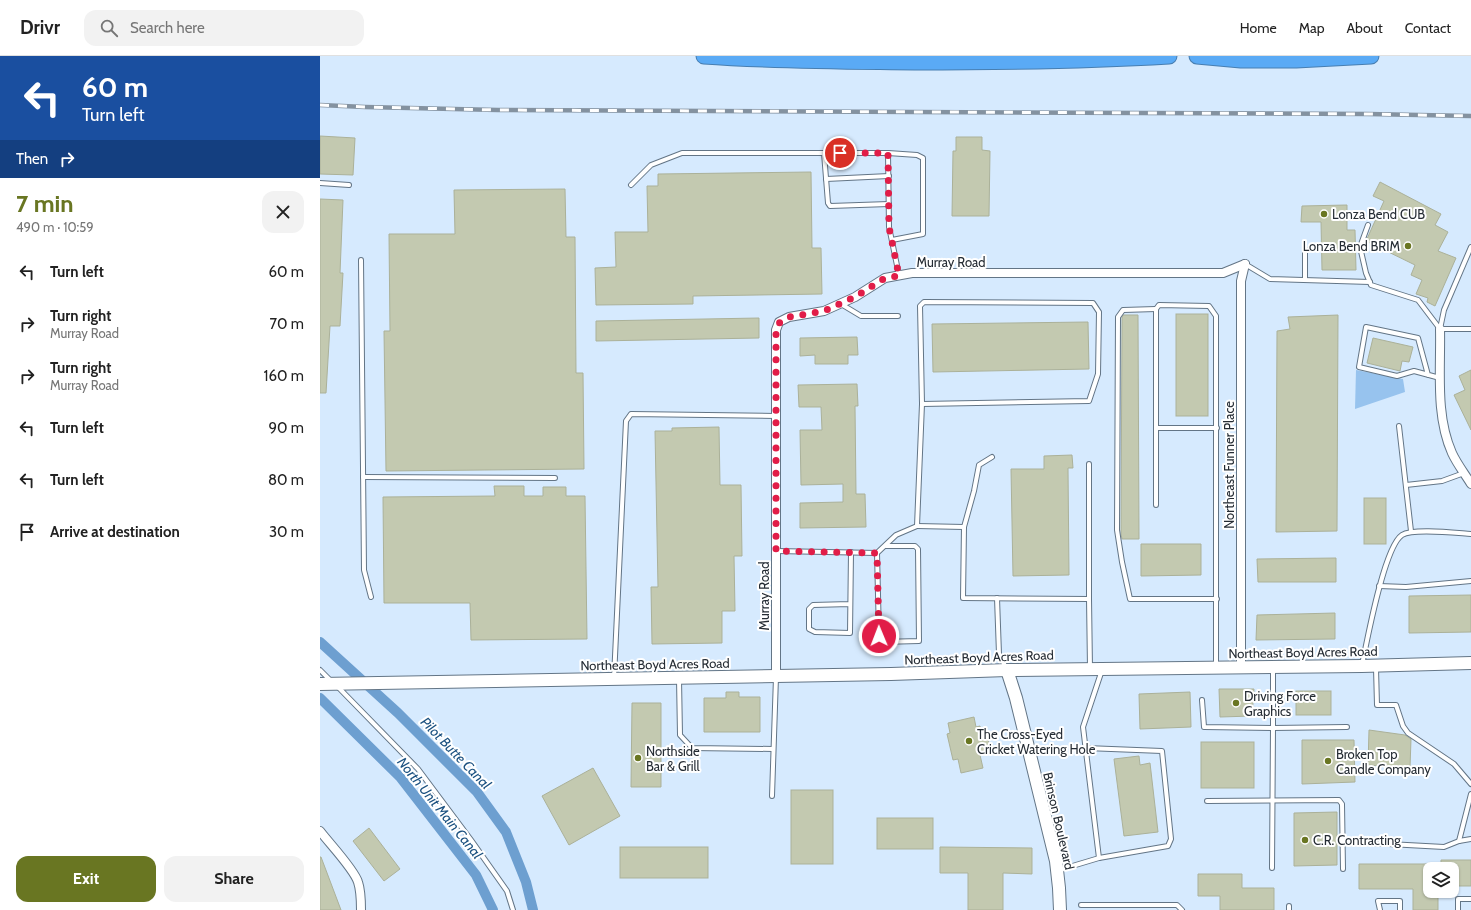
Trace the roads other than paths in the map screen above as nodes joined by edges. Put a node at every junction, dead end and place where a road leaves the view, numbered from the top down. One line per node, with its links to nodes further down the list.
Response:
1 (704, 56): 2 (highway)
2 (1169, 56)
3 (1197, 56): 4 (highway)
4 (1371, 56)
5 (824, 153): 6 (lane); 8 (lane); 11 (lane)
6 (888, 153): 7 (lane); 14 (lane)
7 (888, 176): 8 (lane); 12 (lane)
8 (826, 179): 12 (lane)
9 (320, 183): 10 (lane)
10 (348, 185)
11 (631, 185)
12 (889, 204): 14 (lane)
13 (1368, 225): 21 (lane)
14 (892, 240): 19 (lane)
15 (1471, 247): 25 (lane)
16 (1305, 249): 20 (lane)
17 (361, 260): 37 (lane)
18 (1245, 264): 19 (street, Murray Road); 20 (lane); 62 (street, Northeast Funner Place)
19 (899, 276): 22 (street, Murray Road)
20 (1305, 280): 21 (lane)
21 (1370, 282): 25 (lane)
22 (841, 303): 24 (lane); 30 (street, Murray Road)
23 (1156, 309): 32 (lane); 33 (lane); 55 (lane)
24 (898, 316)
25 (1440, 329): 26 (lane); 28 (street)
26 (1471, 329)
27 (1428, 375): 27 (lane); 28 (lane)
28 (1441, 378): 36 (street)
29 (922, 404): 29 (lane); 42 (lane)
30 (776, 416): 47 (street, Murray Road); 68 (lane)
31 (1399, 426): 40 (lane)
32 (1156, 428): 33 (lane); 41 (lane)
33 (1217, 428): 55 (lane)
34 (992, 457): 43 (lane)
35 (1089, 464): 54 (lane)
36 (1464, 473): 39 (street); 40 (lane)
37 (363, 477): 38 (lane); 52 (lane)
38 (555, 478)
39 (1471, 484)
40 (1406, 485): 44 (lane)
41 (1156, 505)
42 (917, 526): 43 (lane); 46 (lane)
43 (964, 527): 53 (lane)
44 (1411, 531): 45 (lane); 51 (lane)
45 (1471, 534)
46 (885, 546): 49 (lane); 49 (lane)
47 (776, 551): 48 (lane); 66 (street, Murray Road)
48 (851, 552): 49 (lane); 56 (lane)
49 (877, 553)
50 (1471, 581): 51 (lane)
51 (1379, 586): 61 (lane)
52 (371, 597)
53 (997, 598): 54 (lane); 65 (lane)
54 (1089, 599): 63 (lane)
55 (1217, 599): 59 (lane)
56 (850, 604): 56 (lane)
57 (1471, 663): 58 (street, Northeast Boyd Acres Road)
58 (1376, 665): 61 (street, Northeast Boyd Acres Road); 75 (lane)
59 (1216, 666): 62 (street, Northeast Boyd Acres Road); 63 (street, Northeast Boyd Acres Road)
60 (1273, 666): 61 (street, Northeast Boyd Acres Road); 62 (street, Northeast Boyd Acres Road); 72 (lane)
61 (1362, 666)
62 (1241, 667)
63 (1096, 668): 65 (street, Northeast Boyd Acres Road); 73 (lane)
64 (320, 670): 69 (lane)
65 (1007, 670): 66 (street, Northeast Boyd Acres Road); 87 (street, Brinson Boulevard)
66 (776, 676): 67 (street, Northeast Boyd Acres Road); 74 (lane)
67 (679, 678): 68 (street, Northeast Boyd Acres Road); 74 (lane)
68 (614, 679): 69 (street, Northeast Boyd Acres Road)
69 (326, 684): 91 (lane)
70 (1202, 700): 72 (lane)
71 (1347, 727): 72 (lane)
72 (1274, 728): 78 (lane)
73 (1086, 748): 84 (lane); 84 (lane)
74 (773, 749): 77 (lane)
75 (1471, 784)
76 (1471, 794): 82 (lane)
77 (772, 796)
78 (1273, 800): 79 (lane); 85 (lane); 86 (lane)
79 (1207, 801)
80 (320, 831): 90 (street)
81 (1471, 839): 82 (lane)
82 (1459, 840): 83 (lane)
83 (1370, 843)
84 (1099, 858): 87 (lane)
85 (1272, 868)
86 (1343, 869)
87 (1057, 871): 92 (street, Brinson Boulevard)
88 (1471, 899): 96 (lane)
89 (1081, 905): 93 (lane)
90 (361, 910)
91 (513, 910)
92 (1060, 910)
93 (1182, 910)
94 (1380, 910): 95 (lane)
95 (1400, 910)
96 (1458, 910)

